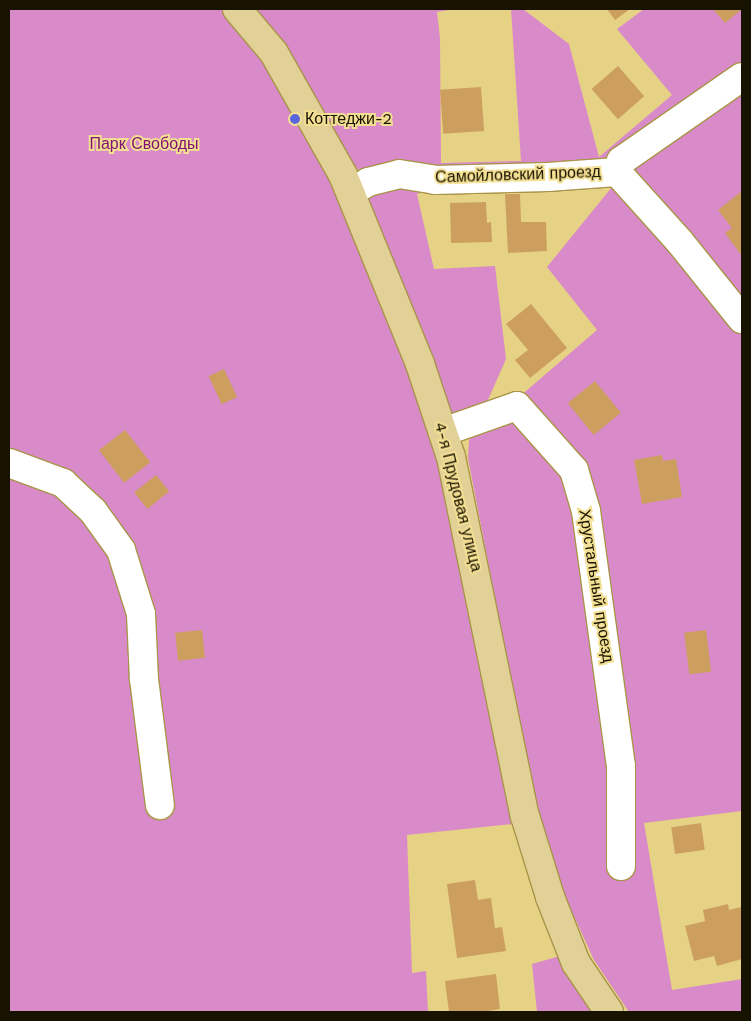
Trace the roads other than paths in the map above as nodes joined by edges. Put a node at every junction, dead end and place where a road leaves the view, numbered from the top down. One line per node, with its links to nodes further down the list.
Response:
1 (237, 9): 4 (main road, 4-я Прудовая улица)
2 (742, 77): 3 (street)
3 (617, 172): 4 (street, Самойловский проезд); 5 (street, Самойловский проезд)
4 (351, 192): 6 (main road, 4-я Прудовая улица)
5 (742, 319)
6 (444, 432): 9 (street, Хрустальный проезд); 10 (main road, 4-я Прудовая улица)
7 (9, 463): 8 (street)
8 (160, 805)
9 (621, 866)
10 (609, 1012)

